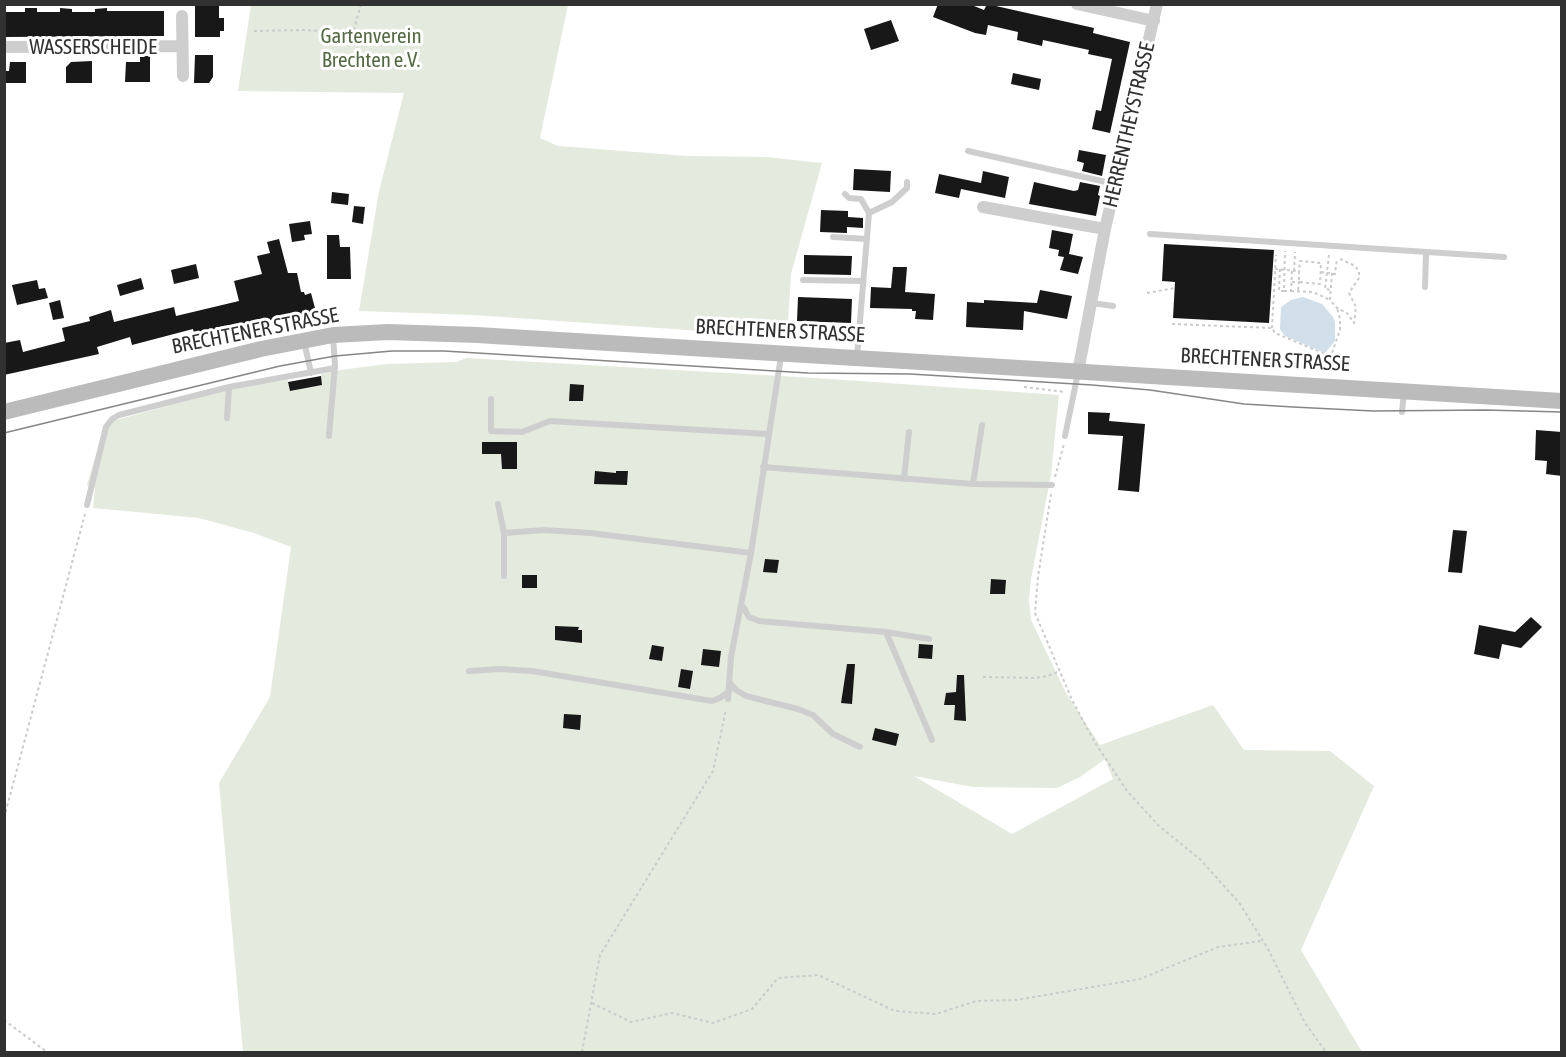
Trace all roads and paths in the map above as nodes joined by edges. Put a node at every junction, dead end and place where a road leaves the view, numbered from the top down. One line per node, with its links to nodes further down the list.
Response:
1 (361, 4): 6 (path)
2 (1077, 4): 5 (street, HERRENTHEYSTRASSE)
3 (1157, 4): 5 (street, HERRENTHEYSTRASSE)
4 (182, 16): 7 (street, WASSERSCHEIDE)
5 (1154, 21): 12 (street, HERRENTHEYSTRASSE)
6 (254, 31)
7 (182, 46): 8 (street, WASSERSCHEIDE); 9 (street, WASSERSCHEIDE)
8 (4, 47)
9 (183, 76)
10 (968, 151): 12 (lane)
11 (907, 182): 15 (lane)
12 (1115, 184): 16 (street, HERRENTHEYSTRASSE)
13 (845, 194): 15 (lane)
14 (983, 207): 16 (street, HERRENTHEYSTRASSE)
15 (869, 213): 19 (lane)
16 (1105, 229): 58 (street, HERRENTHEYSTRASSE)
17 (1150, 234): 24 (lane)
18 (833, 237): 19 (lane)
19 (867, 239): 39 (lane)
20 (1285, 251): 32 (path)
21 (1295, 252): 33 (path)
22 (1309, 253): 28 (path)
23 (1315, 253): 29 (path)
24 (1426, 253): 27 (lane); 45 (lane)
25 (1276, 255): 30 (path)
26 (1329, 255): 36 (path)
27 (1504, 257)
28 (1308, 262): 29 (path); 34 (path)
29 (1314, 262): 35 (path)
30 (1275, 269): 31 (path); 49 (path)
31 (1280, 269): 32 (path); 50 (path)
32 (1284, 270): 33 (path); 51 (path)
33 (1293, 270): 34 (path); 40 (path)
34 (1299, 271): 41 (path)
35 (1321, 272): 36 (path); 44 (path)
36 (1327, 273): 37 (path); 47 (path)
37 (1332, 273): 48 (path); 60 (path)
38 (803, 280): 39 (lane)
39 (864, 281): 68 (lane)
40 (1291, 282): 41 (path); 52 (path)
41 (1299, 282): 42 (path); 53 (path)
42 (1306, 283): 43 (path); 54 (path)
43 (1313, 284): 44 (path); 55 (path)
44 (1320, 284): 47 (path)
45 (1425, 287)
46 (1175, 288): 56 (path)
47 (1325, 289): 48 (path)
48 (1331, 290): 57 (path)
49 (1273, 291): 50 (path); 64 (path)
50 (1279, 291): 51 (path)
51 (1284, 291): 52 (path)
52 (1291, 291): 53 (path)
53 (1298, 291): 54 (path)
54 (1306, 291): 55 (path)
55 (1313, 292): 57 (path)
56 (1148, 293)
57 (1330, 300): 60 (path)
58 (1092, 303): 59 (lane); 70 (street, HERRENTHEYSTRASSE)
59 (1113, 306)
60 (1337, 308): 64 (path)
61 (1195, 318): 63 (path)
62 (1172, 324): 63 (path)
63 (1194, 324): 64 (path)
64 (1272, 328)
65 (333, 335): 66 (main road, BRECHTENER STRASSE); 67 (main road, BRECHTENER STRASSE); 69 (lane)
66 (304, 341): 71 (lane); 78 (main road, BRECHTENER STRASSE)
67 (782, 354): 68 (main road, BRECHTENER STRASSE); 83 (lane)
68 (857, 358): 70 (main road, BRECHTENER STRASSE)
69 (335, 368): 71 (lane); 84 (lane)
70 (1078, 372): 74 (main road, BRECHTENER STRASSE); 75 (lane)
71 (311, 373): 72 (lane)
72 (229, 387): 80 (lane); 91 (lane)
73 (1024, 387): 75 (path)
74 (1404, 391): 77 (main road, BRECHTENER STRASSE); 79 (lane)
75 (1074, 393): 85 (lane)
76 (491, 399): 83 (lane)
77 (1562, 401)
78 (4, 412)
79 (1402, 412)
80 (227, 418)
81 (982, 425): 88 (lane)
82 (909, 432): 87 (lane)
83 (768, 434): 86 (lane)
84 (329, 435)
85 (1065, 436): 89 (path)
86 (763, 467): 87 (lane); 93 (lane)
87 (904, 479): 88 (lane)
88 (973, 484): 89 (lane)
89 (1052, 485): 99 (path)
90 (498, 504): 92 (lane)
91 (87, 505): 105 (path)
92 (504, 533): 93 (lane); 94 (lane)
93 (751, 553): 95 (lane)
94 (504, 576)
95 (742, 604): 96 (lane); 101 (lane)
96 (886, 632): 97 (lane); 103 (lane)
97 (928, 639)
98 (469, 671): 102 (lane)
99 (1060, 672): 100 (path); 106 (path)
100 (983, 678)
101 (730, 683): 102 (lane); 104 (lane)
102 (728, 695): 107 (path)
103 (932, 740)
104 (860, 747)
105 (4, 818)
106 (1262, 940): 107 (path); 113 (path)
107 (592, 1003): 112 (path)
108 (4, 1020): 109 (path)
109 (8, 1023): 110 (path); 111 (path)
110 (4, 1028)
111 (48, 1053)
112 (582, 1053)
113 (1326, 1053)

